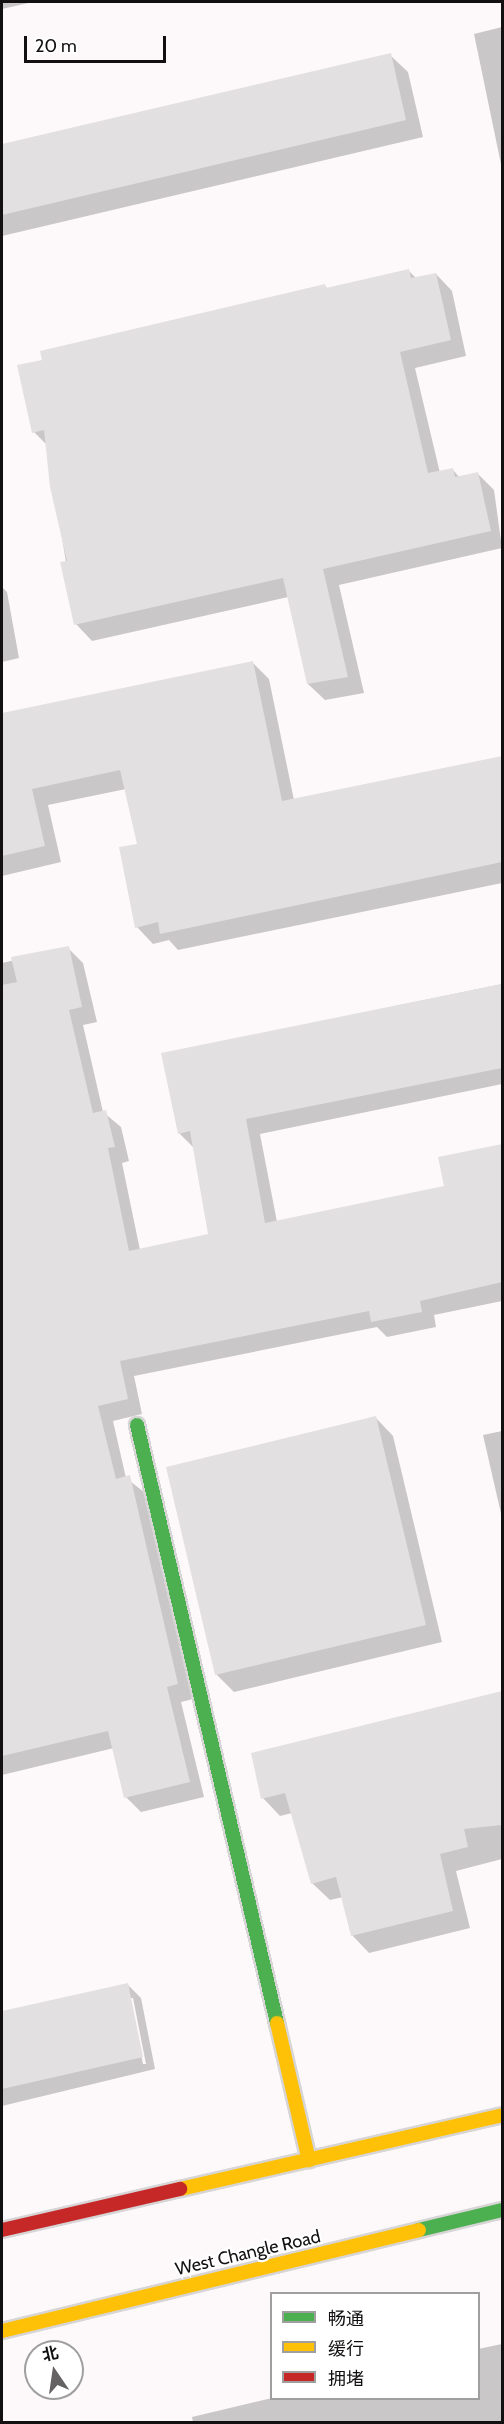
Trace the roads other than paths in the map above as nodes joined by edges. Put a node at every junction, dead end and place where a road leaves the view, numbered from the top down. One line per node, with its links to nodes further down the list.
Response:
1 (137, 1425): 3 (main road)
2 (502, 2115): 3 (main road)
3 (309, 2160): 5 (main road)
4 (502, 2210): 6 (main road, West Changle Road)
5 (2, 2230)
6 (2, 2331)

